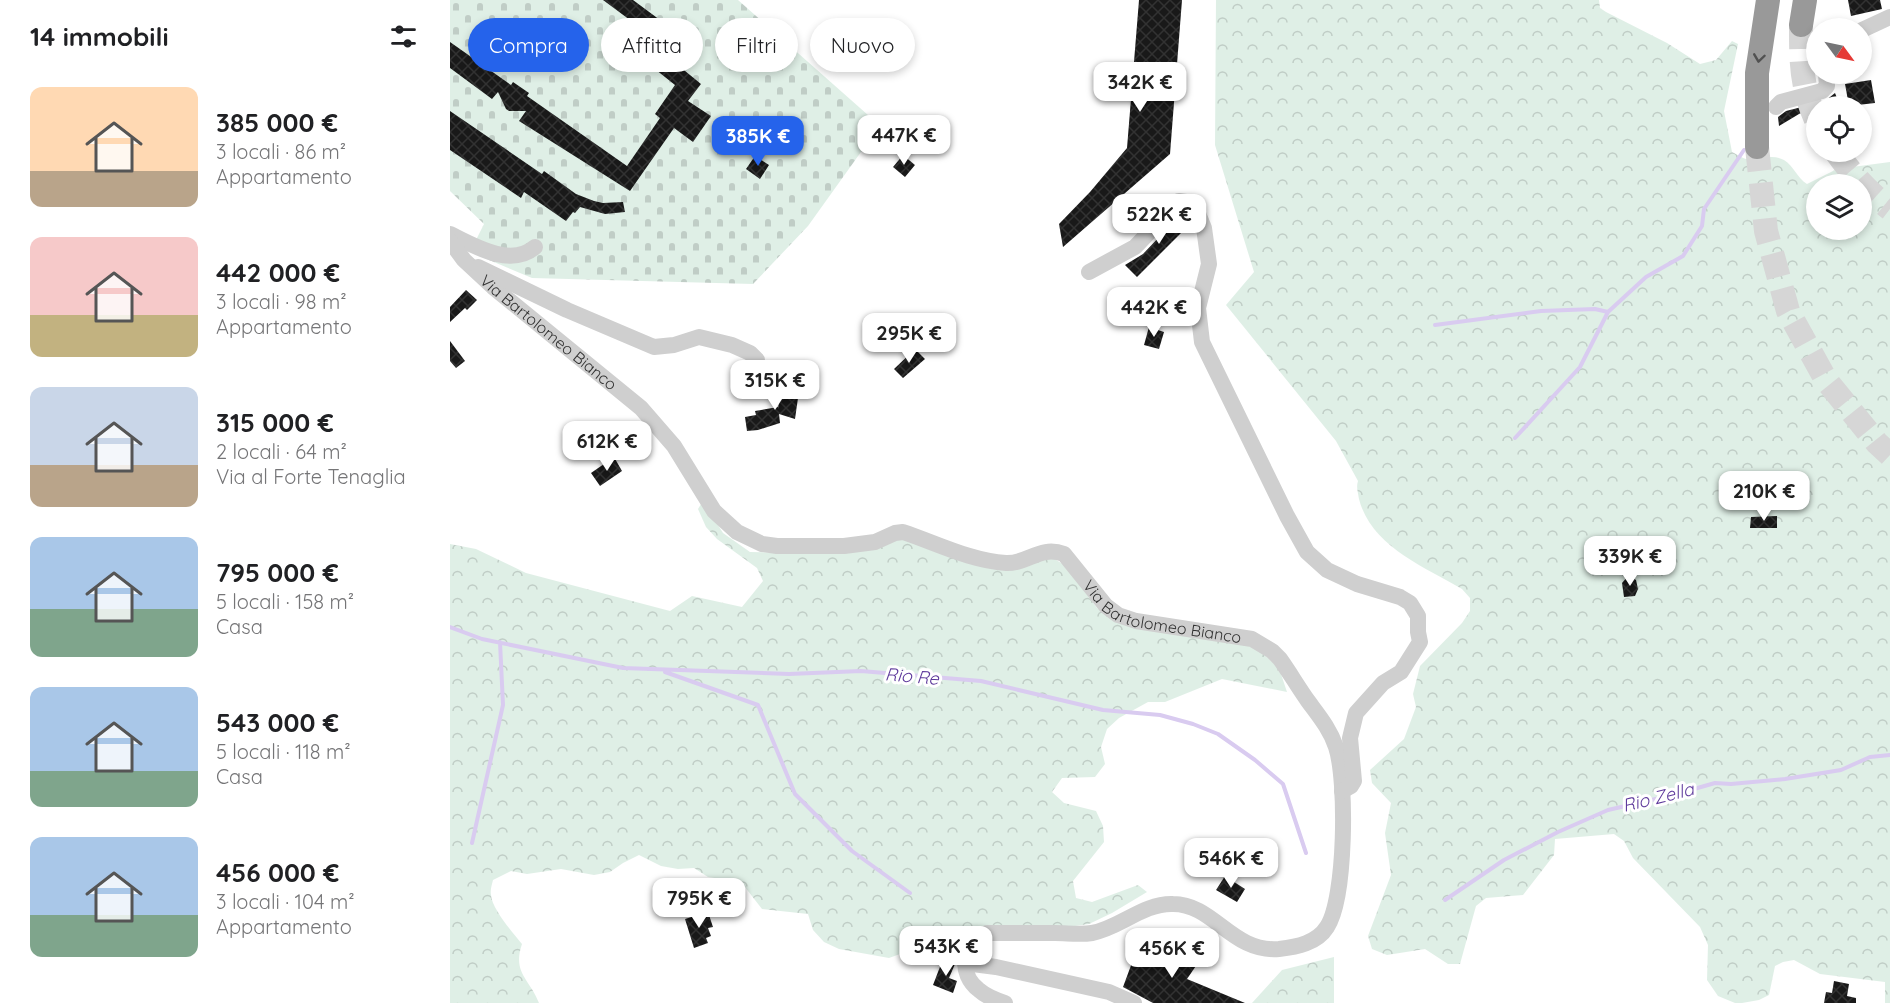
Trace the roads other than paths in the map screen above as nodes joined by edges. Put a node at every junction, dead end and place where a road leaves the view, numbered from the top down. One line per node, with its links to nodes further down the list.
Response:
1 (1768, 0): 8 (highway, one-way to 8)
2 (1805, 0): 4 (highway)
3 (1890, 17): 5 (street)
4 (1801, 25)
5 (1872, 25)
6 (1827, 84): 7 (street)
7 (1776, 107)
8 (1757, 147)
9 (450, 234): 10 (street)
10 (534, 247)
11 (457, 250): 13 (street); 14 (street); 15 (street, Via Bartolomeo Bianco)
12 (1089, 272): 15 (street)
13 (490, 301)
14 (758, 360)
15 (1342, 790): 16 (street, Via Bartolomeo Bianco)
16 (965, 963): 17 (street); 18 (street)
17 (1005, 1003)
18 (1134, 1003)

